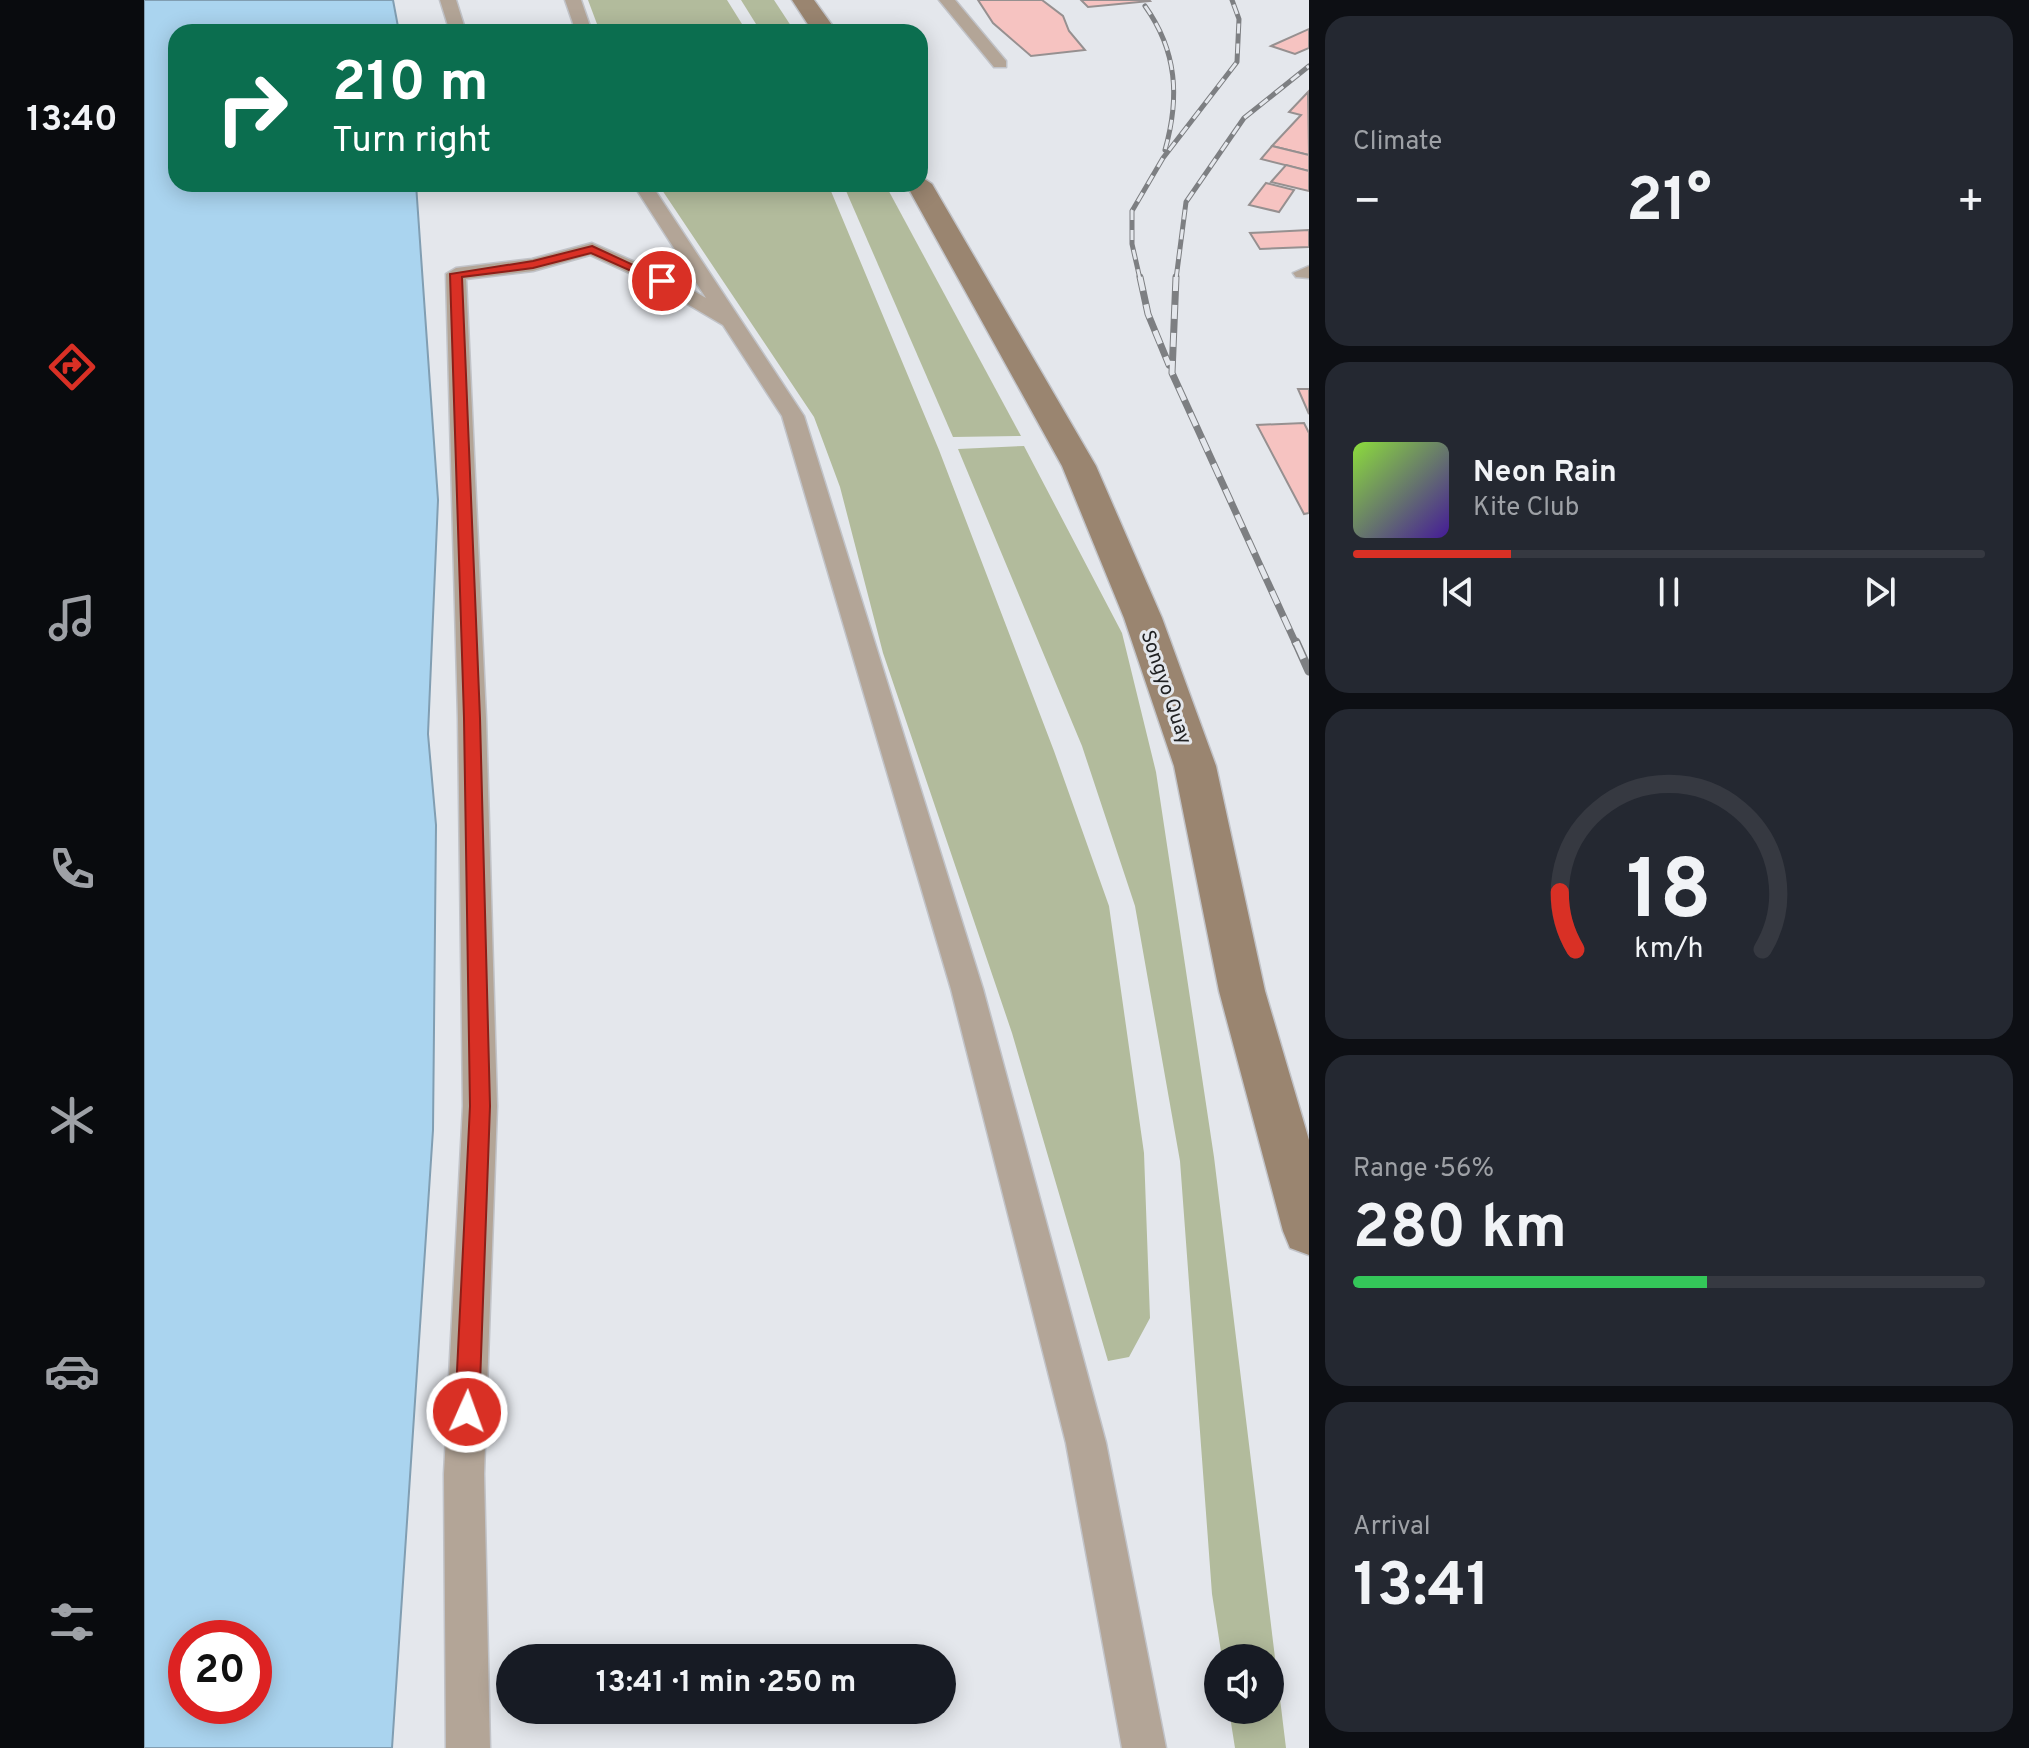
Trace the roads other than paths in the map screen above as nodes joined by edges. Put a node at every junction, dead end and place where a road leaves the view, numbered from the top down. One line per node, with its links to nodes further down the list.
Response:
1 (448, 0): 5 (lane)
2 (573, 0): 6 (lane)
3 (803, 0): 7 (main road)
4 (947, 0): 8 (lane)
5 (456, 24)
6 (581, 24)
7 (820, 24)
8 (1000, 64)
9 (647, 192): 11 (lane)
10 (924, 192): 12 (main road, Songyo Quay)
11 (735, 323): 13 (lane); 14 (lane)
12 (1309, 1231)
13 (468, 1748)
14 (1144, 1748)

